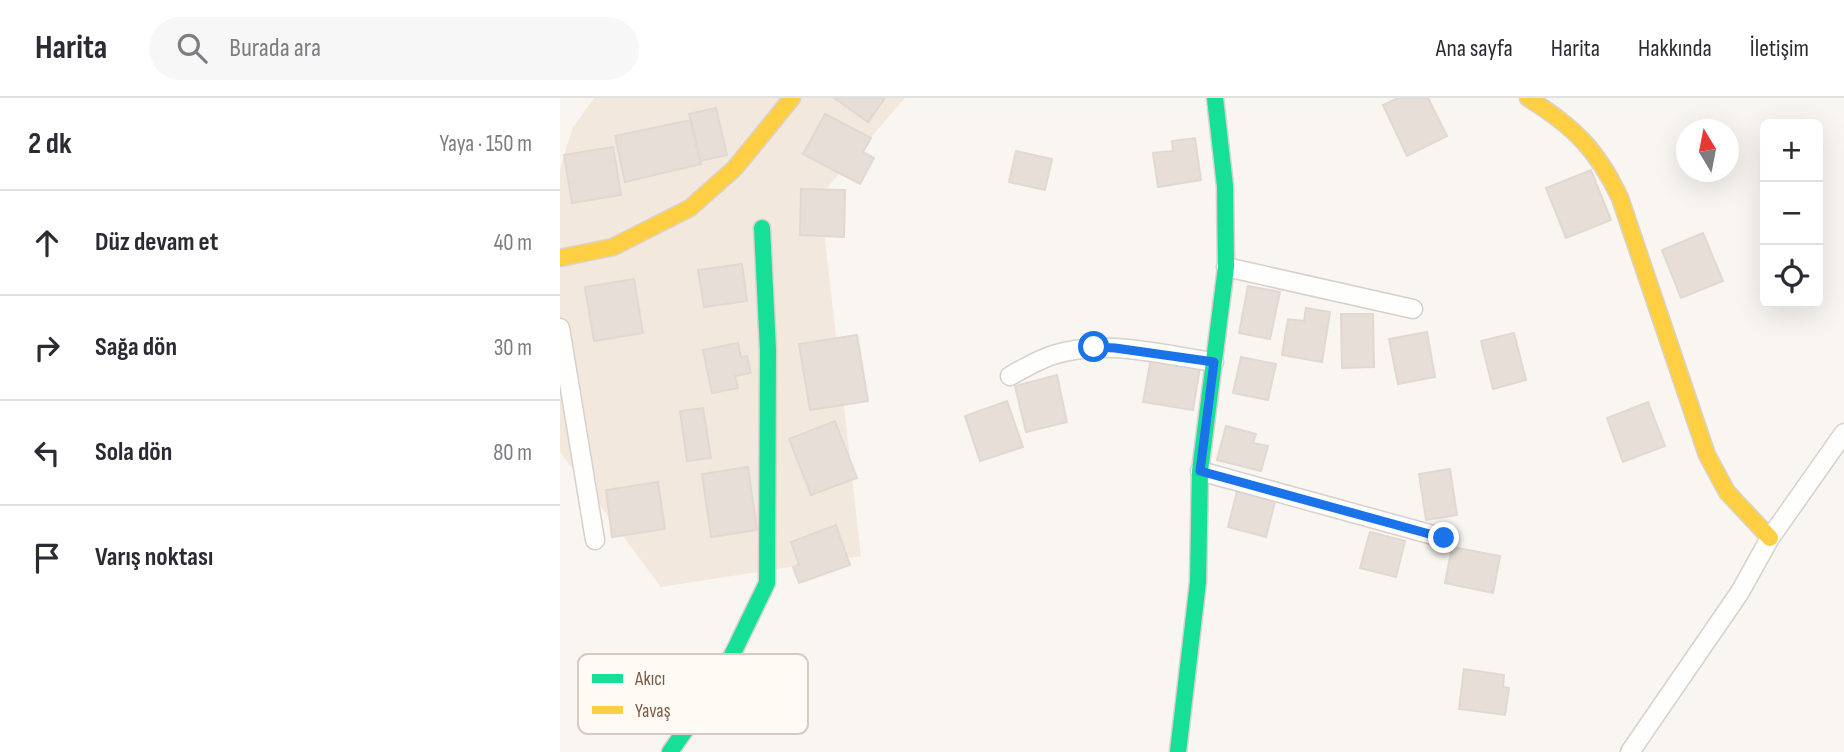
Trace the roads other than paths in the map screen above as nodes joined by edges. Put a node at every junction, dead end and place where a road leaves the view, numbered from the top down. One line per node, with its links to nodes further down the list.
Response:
1 (792, 98): 5 (street)
2 (1215, 98): 6 (street)
3 (1528, 98): 14 (street)
4 (762, 228): 16 (street)
5 (560, 258)
6 (1226, 267): 7 (street); 9 (street)
7 (1413, 309)
8 (560, 328): 15 (street)
9 (1214, 362): 10 (street); 12 (street)
10 (1010, 376)
11 (1844, 433): 14 (street)
12 (1200, 471): 13 (street); 18 (street)
13 (1444, 538)
14 (1770, 538): 20 (street)
15 (595, 540)
16 (733, 654)
17 (683, 734): 19 (street)
18 (1175, 751)
19 (670, 752)
20 (1630, 752)

